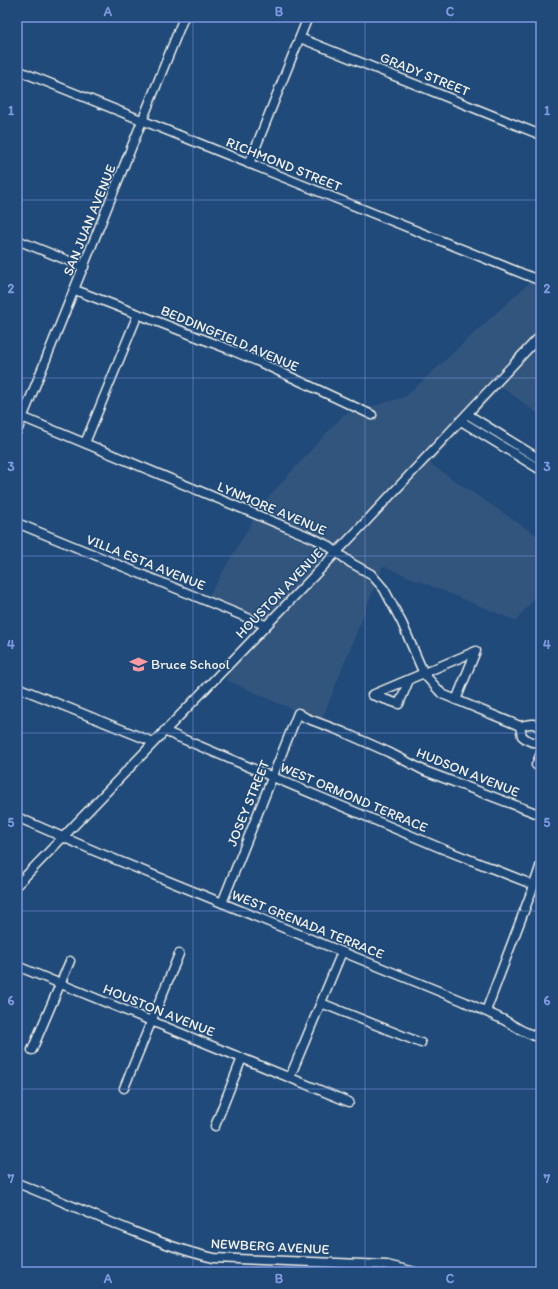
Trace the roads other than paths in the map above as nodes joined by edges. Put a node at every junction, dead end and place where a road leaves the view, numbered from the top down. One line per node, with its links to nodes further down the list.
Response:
1 (184, 17): 5 (street, SAN JUAN AVENUE)
2 (308, 17): 3 (street)
3 (300, 38): 6 (street, GRADY STREET); 7 (street)
4 (17, 70): 5 (street, RICHMOND STREET)
5 (142, 121): 7 (street, RICHMOND STREET); 9 (street, SAN JUAN AVENUE)
6 (541, 135)
7 (249, 164): 10 (street, RICHMOND STREET)
8 (17, 240): 9 (street)
9 (84, 267): 11 (street, SAN JUAN AVENUE)
10 (541, 281)
11 (75, 290): 12 (street, BEDDINGFIELD AVENUE); 16 (street, SAN JUAN AVENUE)
12 (138, 314): 15 (street, BEDDINGFIELD AVENUE); 19 (street)
13 (541, 335): 14 (street, HOUSTON AVENUE)
14 (468, 414): 17 (street, HOUSTON AVENUE); 20 (street)
15 (372, 415)
16 (20, 416): 18 (street, SAN JUAN AVENUE); 19 (street, LYNMORE AVENUE)
17 (461, 421): 21 (street); 23 (street, HOUSTON AVENUE)
18 (17, 431)
19 (85, 443): 23 (street, LYNMORE AVENUE)
20 (541, 460)
21 (541, 470)
22 (17, 523): 24 (street, VILLA ESTA AVENUE)
23 (336, 552): 24 (street, HOUSTON AVENUE); 25 (street, LYNMORE AVENUE)
24 (265, 625): 31 (street, HOUSTON AVENUE)
25 (424, 674): 26 (street); 28 (street, LYNMORE AVENUE); 28 (street)
26 (408, 680)
27 (17, 687): 34 (street)
28 (456, 700): 30 (street, LYNMORE AVENUE)
29 (298, 713): 37 (street, JOSEY STREET); 38 (street, HUDSON AVENUE)
30 (520, 726): 32 (street, LYNMORE AVENUE); 33 (street)
31 (164, 730): 34 (street, HOUSTON AVENUE); 37 (street, WEST ORMOND TERRACE)
32 (541, 730)
33 (541, 741)
34 (152, 742): 40 (street, HOUSTON AVENUE)
35 (541, 753): 36 (street)
36 (536, 765)
37 (272, 777): 43 (street, WEST ORMOND TERRACE); 44 (street, JOSEY STREET)
38 (541, 815)
39 (17, 817): 40 (street, WEST GRENADA TERRACE)
40 (63, 837): 42 (street, HOUSTON AVENUE); 44 (street, WEST GRENADA TERRACE)
41 (541, 864): 43 (street)
42 (17, 885)
43 (534, 885): 51 (street)
44 (222, 903): 45 (street, WEST GRENADA TERRACE)
45 (342, 952): 50 (street); 51 (street, WEST GRENADA TERRACE)
46 (179, 954): 52 (street)
47 (70, 961): 49 (street)
48 (17, 966): 49 (street, HOUSTON AVENUE)
49 (60, 984): 52 (street, HOUSTON AVENUE); 55 (street)
50 (321, 1003): 54 (street); 57 (street)
51 (486, 1011): 53 (street, WEST GRENADA TERRACE)
52 (151, 1021): 56 (street, HOUSTON AVENUE); 58 (street)
53 (541, 1039)
54 (420, 1043)
55 (32, 1050)
56 (242, 1058): 57 (street, HOUSTON AVENUE); 60 (street)
57 (290, 1077): 59 (street, HOUSTON AVENUE)
58 (124, 1088)
59 (349, 1102)
60 (215, 1126)
61 (17, 1183): 62 (street, NEWBERG AVENUE)
62 (385, 1268): 63 (street, NEWBERG AVENUE)
63 (415, 1272)

